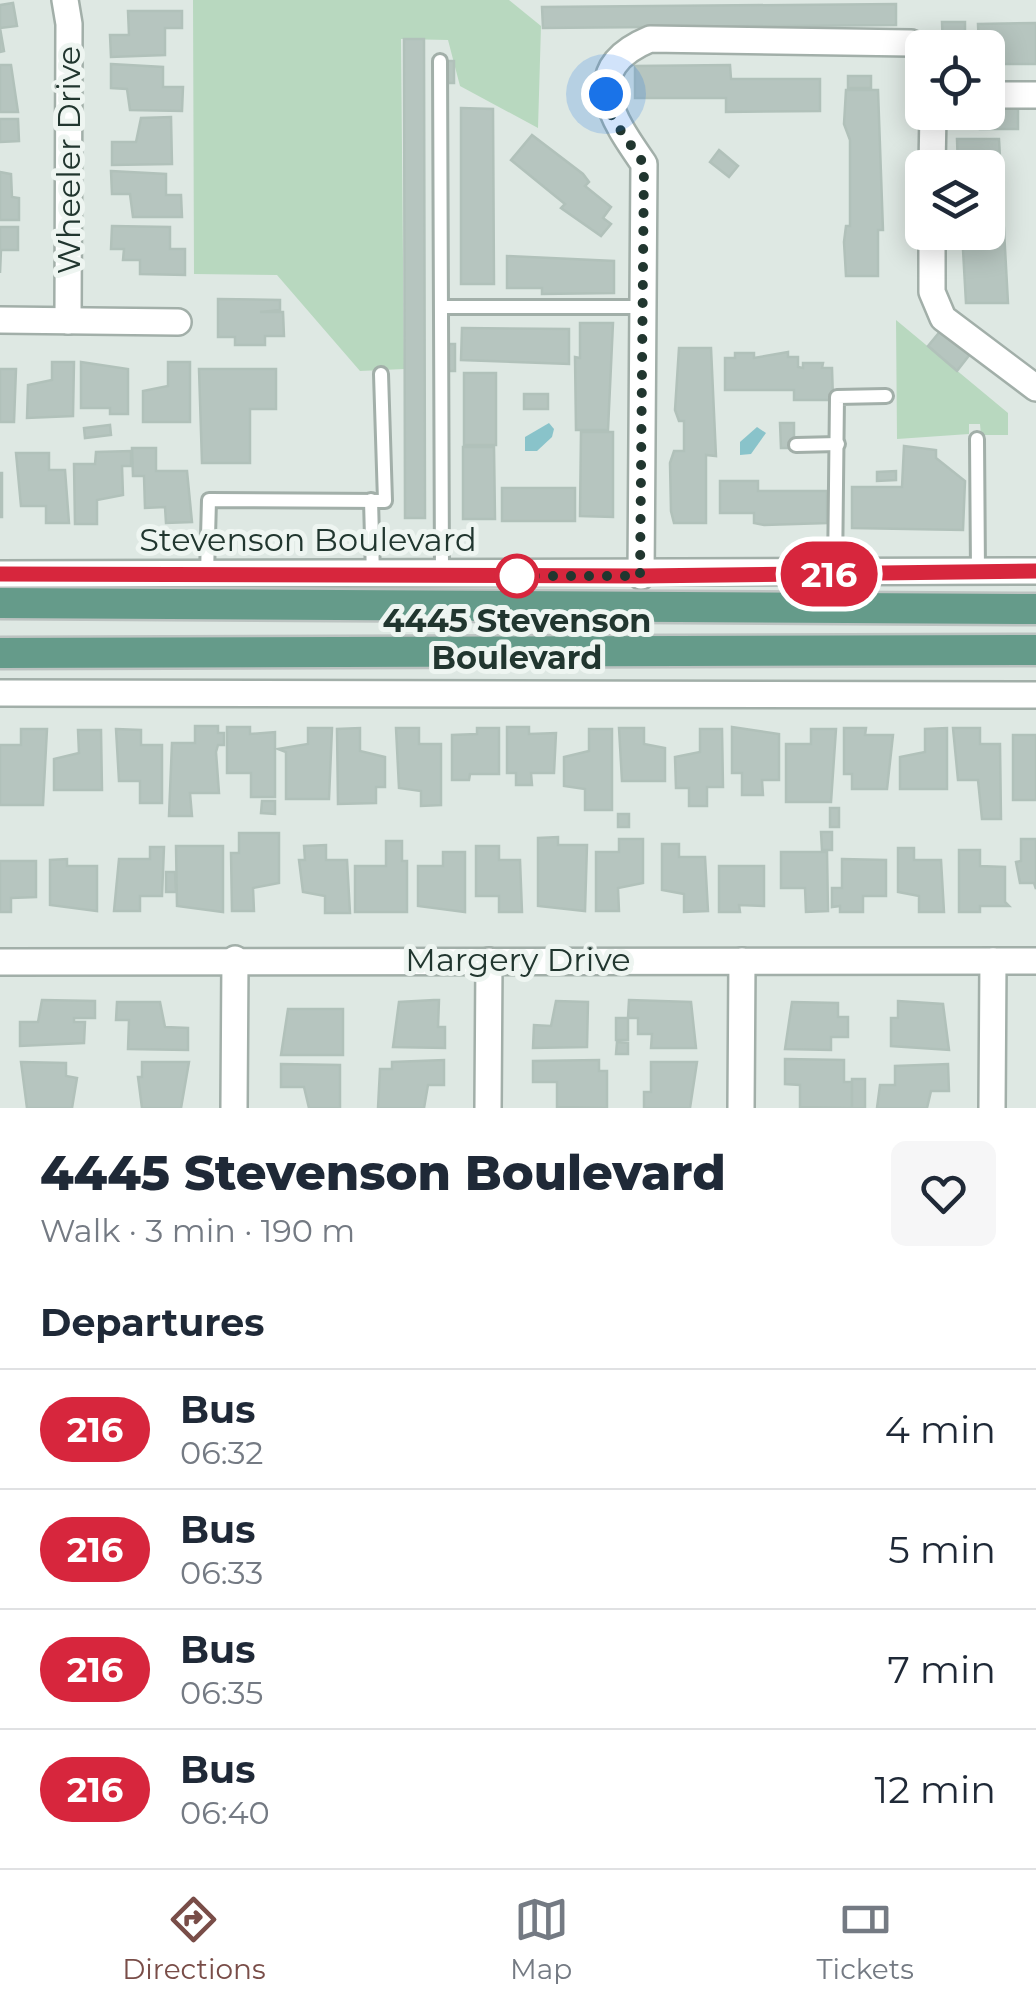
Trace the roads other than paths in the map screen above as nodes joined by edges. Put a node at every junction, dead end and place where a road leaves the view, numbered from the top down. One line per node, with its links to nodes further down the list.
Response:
1 (65, 0): 10 (street, Wheeler Drive)
2 (905, 43): 8 (street)
3 (440, 60): 7 (lane)
4 (1005, 95): 5 (street)
5 (1036, 95)
6 (932, 250): 13 (street)
7 (441, 307): 8 (lane); 25 (lane)
8 (643, 307): 26 (street)
9 (0, 320): 10 (street)
10 (68, 321): 11 (street)
11 (178, 322)
12 (381, 374): 18 (lane)
13 (1036, 388)
14 (886, 396): 17 (lane)
15 (977, 439): 19 (lane)
16 (796, 444): 17 (lane)
17 (838, 444): 23 (lane)
18 (371, 500): 22 (lane); 24 (lane)
19 (978, 572): 20 (street, Stevenson Boulevard); 23 (street, Stevenson Boulevard)
20 (1036, 572)
21 (0, 574): 22 (street, Stevenson Boulevard)
22 (208, 574): 24 (street, Stevenson Boulevard)
23 (835, 574): 26 (street, Stevenson Boulevard)
24 (373, 576): 25 (street, Stevenson Boulevard)
25 (442, 576): 26 (street, Stevenson Boulevard)
26 (640, 576)
27 (0, 603): 28 (main road, Stevenson Boulevard)
28 (1036, 609)
29 (1036, 650): 30 (main road)
30 (0, 654)
31 (0, 693): 32 (street)
32 (1036, 695)
33 (236, 960): 34 (street, Margery Drive); 37 (street, Margery Drive); 39 (street)
34 (489, 960): 35 (street, Margery Drive); 40 (street)
35 (742, 961): 38 (street, Margery Drive); 41 (street)
36 (1036, 961): 38 (street, Margery Drive)
37 (0, 962)
38 (994, 962): 42 (street)
39 (234, 1108)
40 (488, 1108)
41 (741, 1108)
42 (992, 1108)

